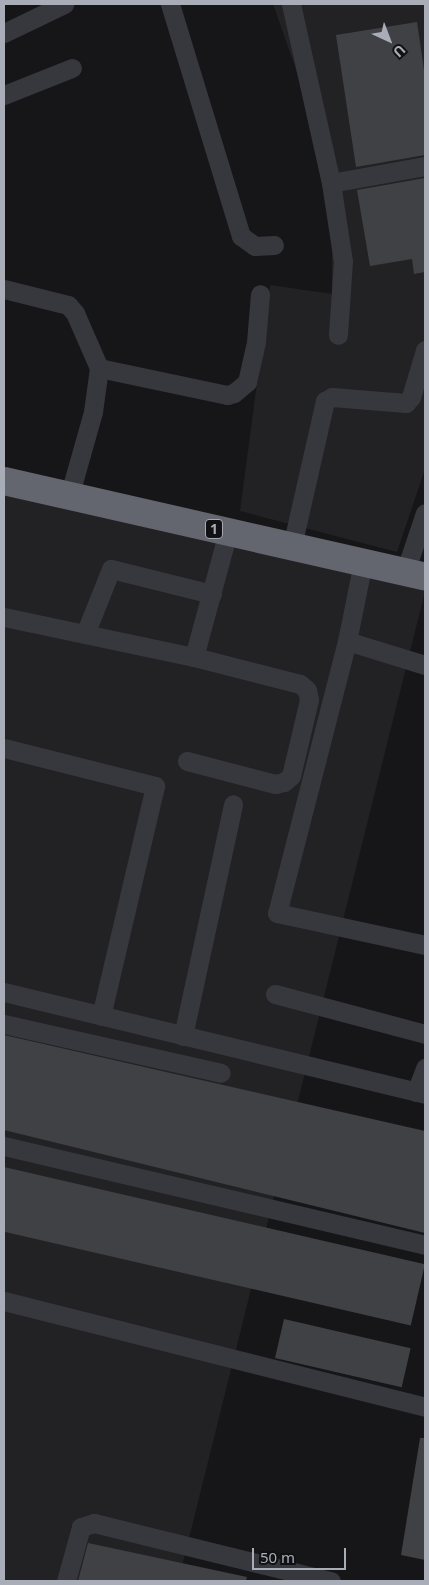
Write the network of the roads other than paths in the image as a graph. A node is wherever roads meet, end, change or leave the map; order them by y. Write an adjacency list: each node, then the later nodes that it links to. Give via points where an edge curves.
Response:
1 (64, 4): 4 (lane)
2 (170, 4): 9 (lane, via 241,236 255,246)
3 (291, 4): 8 (lane)
4 (4, 33)
5 (72, 68): 6 (lane)
6 (4, 95)
7 (425, 166): 8 (lane)
8 (331, 183): 12 (lane, via 343,261)
9 (274, 245)
10 (4, 289): 14 (lane, via 68,305 75,313)
11 (260, 294): 14 (lane, via 256,342 246,382 234,393 226,395)
12 (338, 336)
13 (425, 350): 19 (lane, via 411,397 406,403 332,398 325,401)
14 (99, 368): 16 (lane, via 93,412)
15 (4, 481): 16 (highway, 1)
16 (74, 481): 18 (highway, 1)
17 (425, 513): 21 (lane)
18 (228, 532): 19 (highway, 1); 22 (lane)
19 (292, 546): 20 (highway, 1)
20 (363, 562): 21 (highway, 1); 25 (lane)
21 (415, 574)
22 (212, 594): 24 (lane, via 111,569); 26 (lane)
23 (4, 617): 24 (lane)
24 (86, 634): 26 (lane)
25 (346, 641): 27 (lane); 31 (lane, via 277,913)
26 (194, 657): 29 (lane, via 300,684 308,690 309,700 291,776 284,782 275,784)
27 (425, 665)
28 (4, 748): 34 (lane, via 155,786)
29 (187, 762)
30 (233, 804): 37 (lane)
31 (425, 946)
32 (4, 992): 34 (lane)
33 (275, 994): 36 (lane)
34 (101, 1016): 37 (lane)
35 (4, 1024): 39 (lane)
36 (425, 1034)
37 (183, 1036): 40 (lane)
38 (425, 1068): 40 (lane)
39 (221, 1073)
40 (421, 1093)
41 (4, 1146): 42 (lane)
42 (425, 1245)
43 (4, 1301): 44 (lane)
44 (425, 1407)
45 (66, 1581): 46 (lane, via 81,1527 94,1523)
46 (331, 1581)

